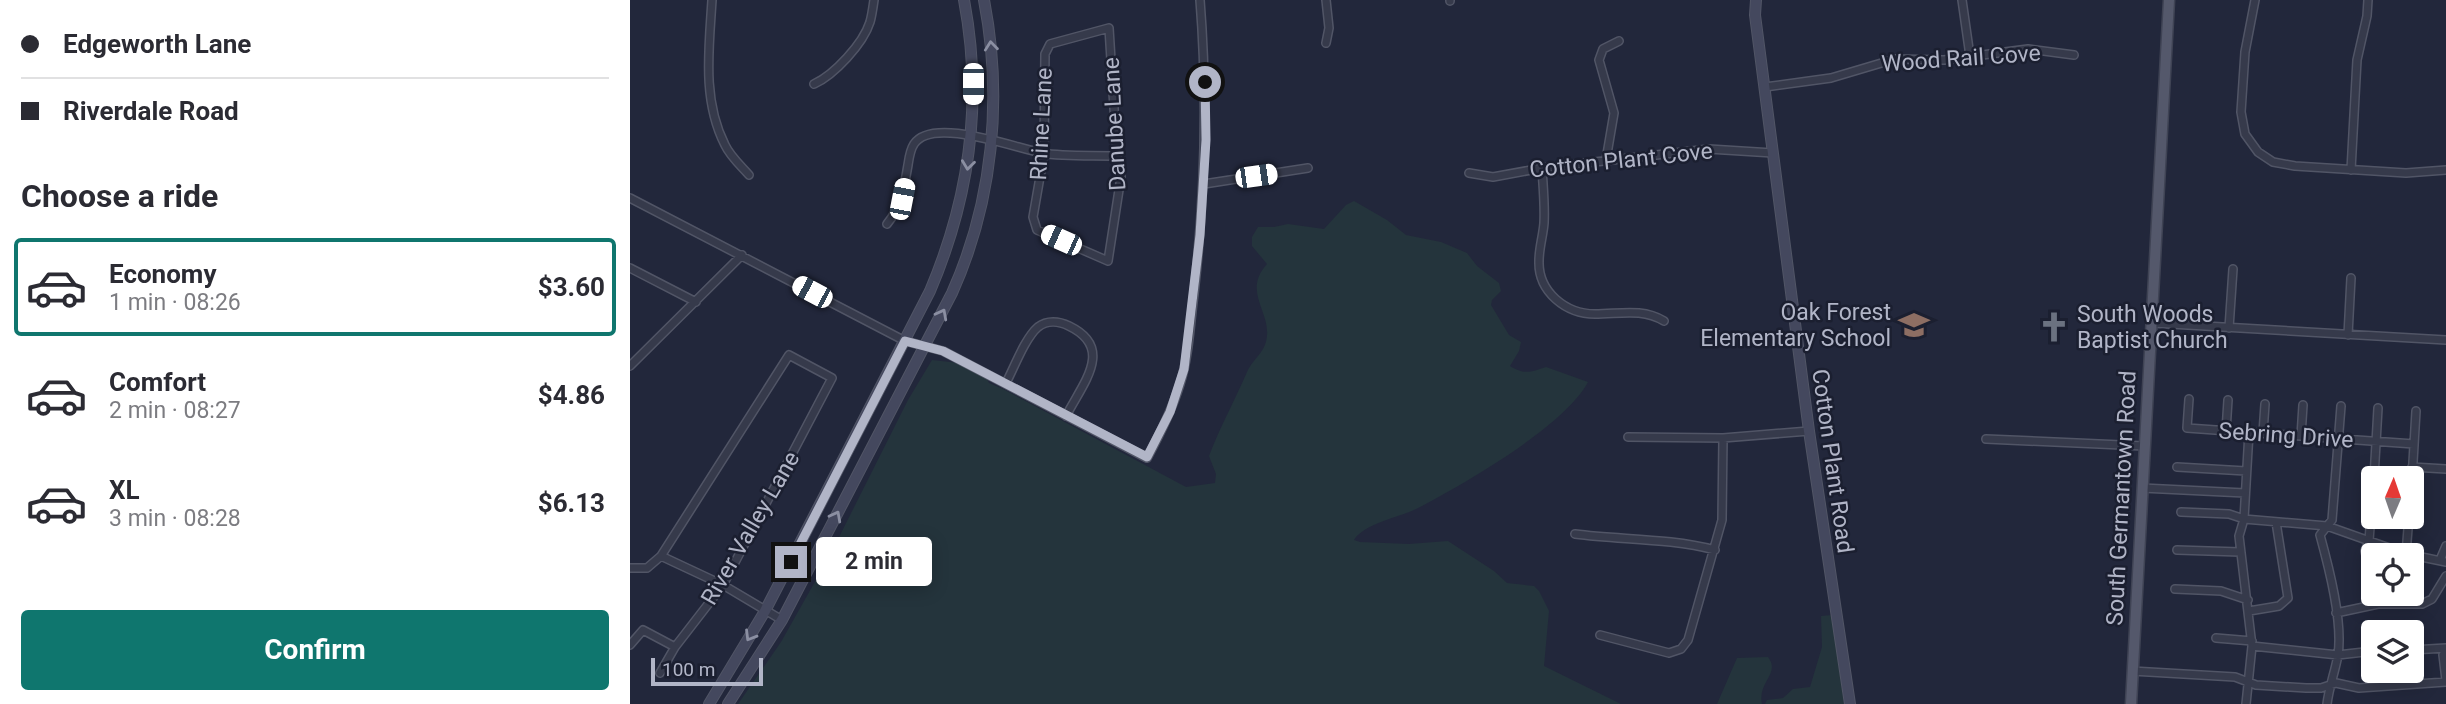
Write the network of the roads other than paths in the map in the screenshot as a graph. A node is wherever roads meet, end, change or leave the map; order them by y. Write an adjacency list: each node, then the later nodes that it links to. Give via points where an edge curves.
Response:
1 (712, 0): 32 (street, via 711,105 726,147)
2 (874, 0): 19 (street, via 861,39 830,75)
3 (964, 0): 21 (street, via 973,84)
4 (984, 0): 22 (street, one-way to 4, via 993,66)
5 (1200, 0): 33 (street, via 1206,102)
6 (1325, 0): 16 (street)
7 (1748, 0): 13 (street, Cotton Plant Road)
8 (1756, 0): 13 (street, Cotton Plant Road)
9 (1962, 0): 18 (street)
10 (2169, 0): 43 (main road, South Germantown Road)
11 (2255, 0): 29 (street, via 2241,111 2252,147 2284,164)
12 (2368, 0): 29 (street, via 2357,60)
13 (1755, 15): 20 (street, Cotton Plant Road)
14 (1109, 28): 23 (street, Rhine Lane, via 1050,44 1045,54); 25 (street, Danube Lane)
15 (1619, 41): 26 (street, via 1603,49 1599,60 1614,113)
16 (1326, 43)
17 (2074, 55): 18 (street, Wood Rail Cove, via 2028,49)
18 (1970, 56): 20 (street, Wood Rail Cove, via 1895,59 1831,78)
19 (814, 84)
20 (1765, 88): 24 (street, Cotton Plant Road)
21 (971, 136): 22 (street); 35 (street, via 937,132 915,142 902,199); 46 (street, one-way to 46, via 954,229)
22 (991, 140): 23 (street); 48 (street, one-way to 22, via 968,256)
23 (1044, 153): 25 (street); 37 (street, Rhine Lane, via 1033,217 1037,230)
24 (1773, 153): 26 (street, Cotton Plant Cove, via 1709,149); 59 (street, Cotton Plant Road)
25 (1117, 156): 37 (street, Danube Lane, via 1121,177)
26 (1605, 160): 27 (street, Cotton Plant Cove)
27 (1542, 168): 31 (street, Cotton Plant Cove, via 1493,177); 42 (street, via 1539,262 1549,292 1578,313 1644,313)
28 (1308, 169): 33 (street)
29 (2351, 170): 30 (street)
30 (2446, 170)
31 (1469, 173)
32 (749, 175)
33 (1204, 184): 58 (street, via 1184,369 1170,412 1147,457)
34 (630, 198): 36 (street)
35 (887, 224)
36 (743, 255): 41 (street); 46 (street)
37 (1108, 261)
38 (630, 268): 41 (street)
39 (2233, 269): 44 (street)
40 (2351, 278): 45 (street)
41 (696, 302): 49 (street)
42 (1664, 321)
43 (2153, 323): 44 (street); 70 (main road, South Germantown Road)
44 (2229, 328): 45 (street)
45 (2348, 335): 47 (street)
46 (905, 341): 48 (street); 101 (street)
47 (2446, 341)
48 (924, 347): 50 (street, via 943,351); 104 (street, one-way to 48)
49 (630, 366)
50 (1006, 383): 58 (street); 58 (street, via 1037,328 1056,322 1079,331 1090,340 1093,357)
51 (2189, 399): 60 (street, Sebring Drive, via 2187,428)
52 (2228, 400): 60 (street)
53 (2265, 404): 62 (street)
54 (2303, 405): 63 (street)
55 (2341, 406): 65 (street)
56 (2378, 408): 68 (street)
57 (2416, 411): 69 (street)
58 (1066, 416)
59 (1809, 431): 66 (street); 121 (street, Cotton Plant Road)
60 (2226, 431): 61 (street, Sebring Drive)
61 (2249, 432): 62 (street, Sebring Drive); 76 (street)
62 (2263, 433): 63 (street, Sebring Drive)
63 (2301, 436): 65 (street, Sebring Drive)
64 (1628, 437): 66 (street)
65 (2338, 438): 68 (street, Sebring Drive); 82 (street, via 2332,520)
66 (1723, 439): 89 (street, via 1724,506)
67 (1986, 439): 70 (street)
68 (2376, 441): 69 (street, Sebring Drive); 71 (street)
69 (2414, 444): 72 (street)
70 (2144, 446): 77 (main road, South Germantown Road)
71 (2375, 466)
72 (2412, 466)
73 (2177, 467): 76 (street)
74 (2424, 468): 75 (street)
75 (2446, 469)
76 (2246, 471): 78 (street)
77 (2142, 488): 78 (street); 114 (main road, South Germantown Road)
78 (2245, 493): 80 (street)
79 (2181, 512): 80 (street)
80 (2244, 519): 81 (street); 90 (street)
81 (2276, 522): 82 (street); 102 (street, via 2288,598 2280,606)
82 (2327, 526): 85 (street); 103 (street, via 2320,535)
83 (2370, 529): 85 (street)
84 (1575, 534): 89 (street, via 1674,541)
85 (2369, 541): 86 (street)
86 (2375, 543)
87 (2446, 546): 93 (street)
88 (2177, 550): 90 (street)
89 (1715, 551): 105 (street, via 1691,634 1681,649 1664,653)
90 (2240, 552): 98 (street)
91 (661, 556): 94 (street, via 647,568); 96 (street); 96 (street, River Valley Lane, via 789,355 832,377)
92 (2424, 558): 93 (street)
93 (2443, 561)
94 (630, 568)
95 (2446, 576): 99 (street)
96 (723, 585): 101 (street); 109 (street, River Valley Lane)
97 (2175, 589): 98 (street, via 2221,591)
98 (2248, 600): 102 (street)
99 (2424, 603)
100 (2370, 606): 103 (street)
101 (765, 611): 104 (street); 119 (street, one-way to 119)
102 (2249, 611): 107 (street)
103 (2336, 614): 113 (street)
104 (782, 620): 120 (street)
105 (1600, 635)
106 (2216, 638): 107 (street)
107 (2252, 643): 113 (street); 116 (street)
108 (630, 645): 109 (street, via 643,630)
109 (675, 647): 115 (street, River Valley Lane)
110 (2446, 649): 111 (street); 117 (street)
111 (2424, 650)
112 (2361, 652): 113 (street)
113 (2338, 654): 118 (street)
114 (2132, 671): 116 (street); 122 (main road, South Germantown Road)
115 (660, 673)
116 (2248, 681): 118 (street, via 2269,687); 123 (street)
117 (2446, 681): 118 (street, via 2363,688)
118 (2329, 685): 124 (street)
119 (709, 704)
120 (728, 704)
121 (1850, 704)
122 (2131, 704)
123 (2246, 704)
124 (2327, 704)

